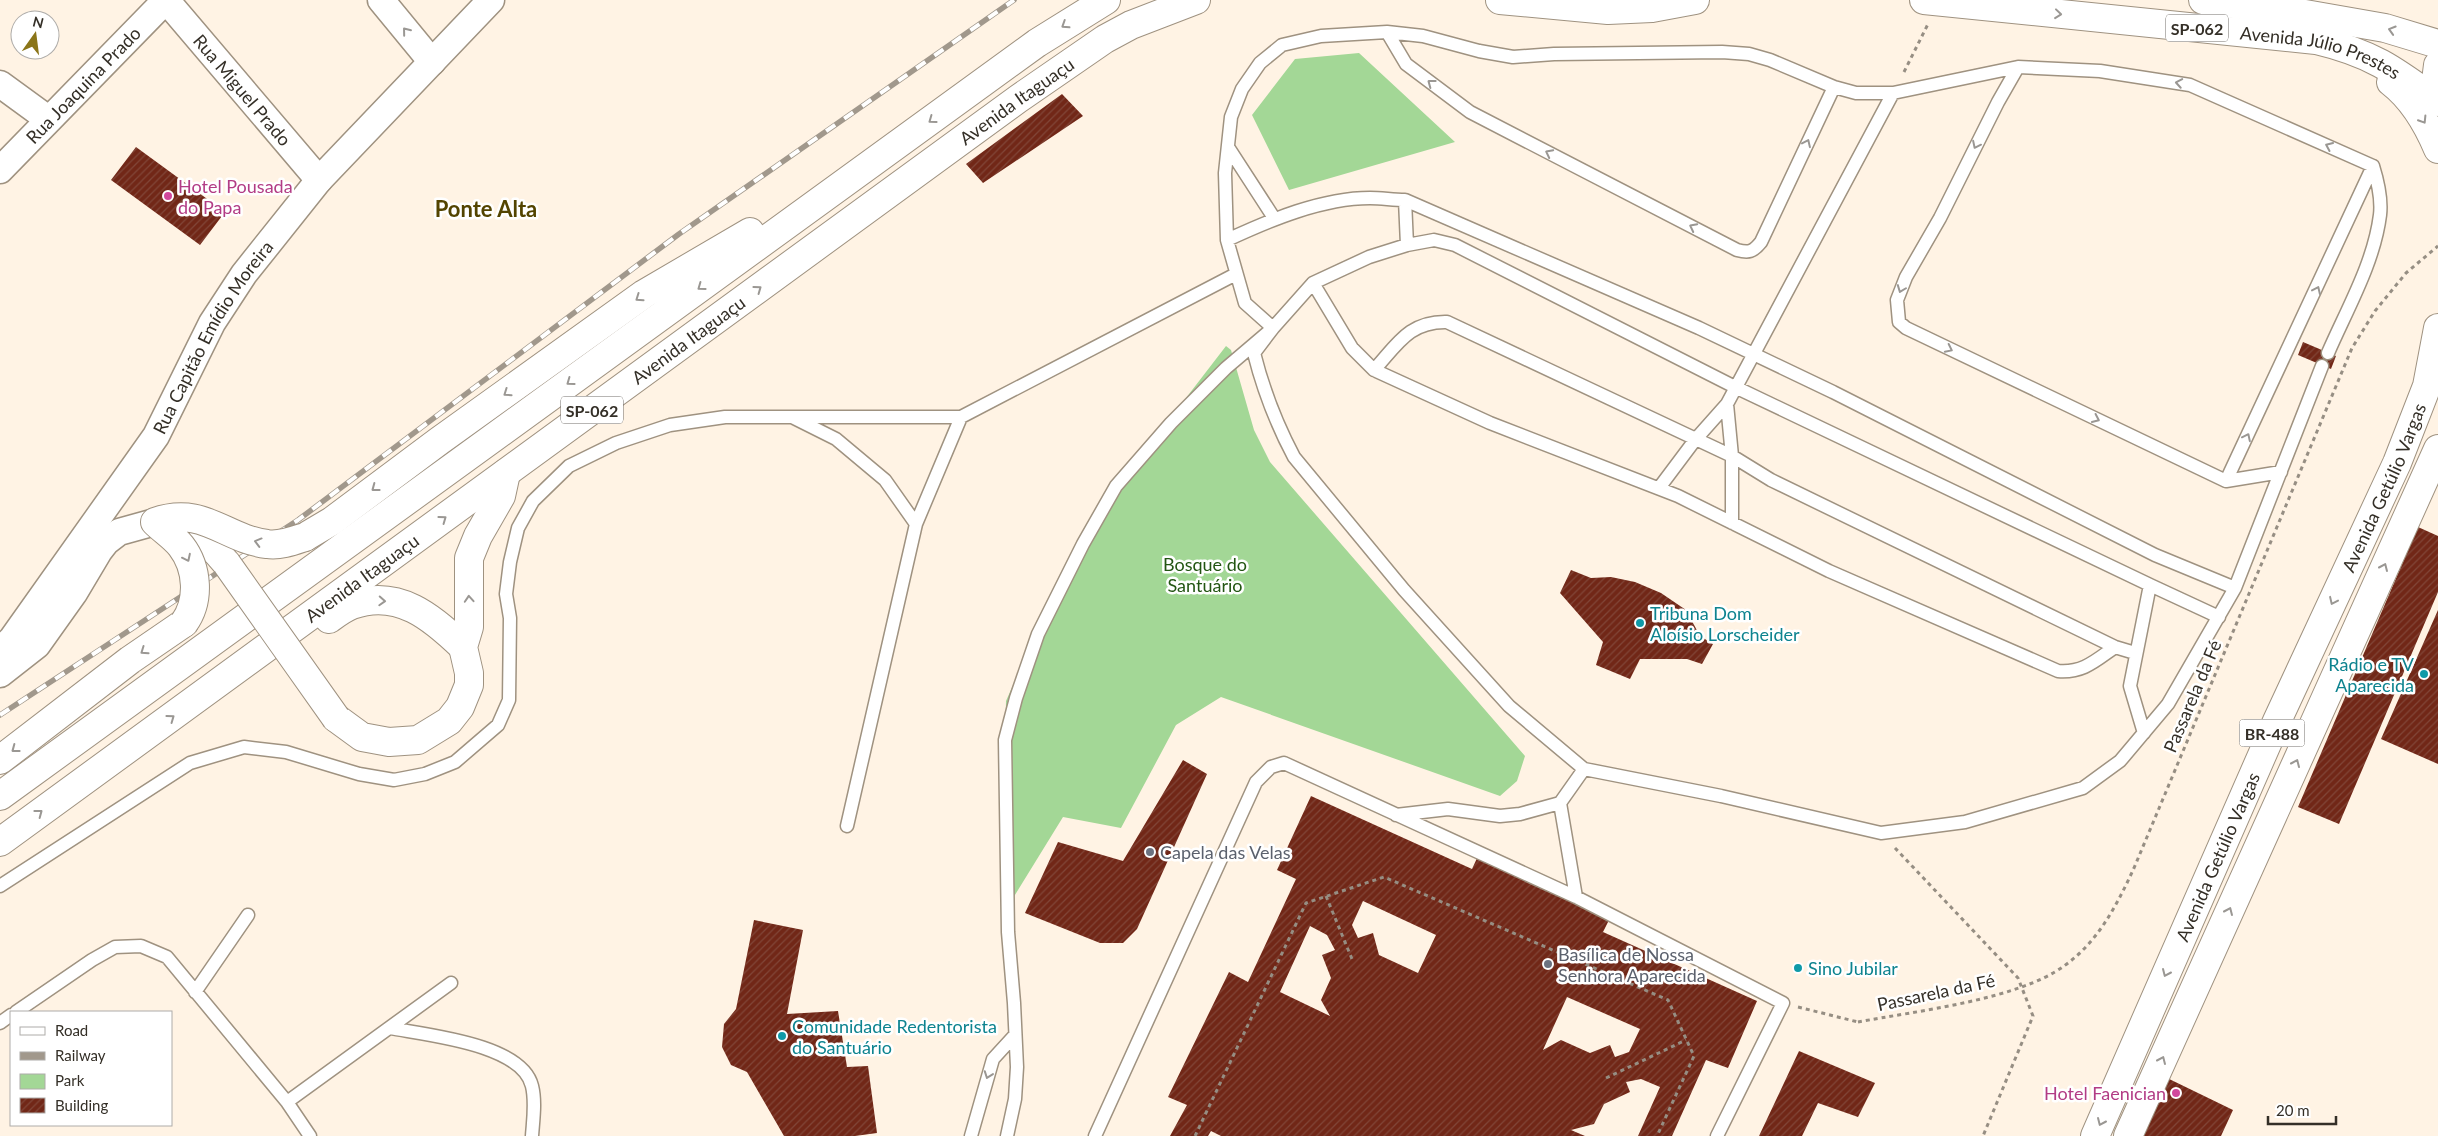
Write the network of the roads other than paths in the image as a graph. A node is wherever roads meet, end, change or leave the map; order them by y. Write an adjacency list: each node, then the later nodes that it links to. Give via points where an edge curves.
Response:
1 (166, 0): 24 (street, Rua Joaquina Prado); 29 (street, Rua Miguel Prado)
2 (381, 0): 16 (street, one-way to 2)
3 (492, 0): 16 (street, Rua Capitão Emídio Moreira)
4 (1106, 0): 31 (main road, Avenida Itaguaçu / SP-062, one-way to 31, via 1037,43)
5 (1196, 0): 51 (main road, Avenida Itaguaçu / SP-062, one-way to 5, via 1098,44 1131,25)
6 (1500, 0): 10 (main road, via 1608,10)
7 (2203, 0): 12 (main road, Avenida Júlio Prestes / SP-062)
8 (1686, 1): 10 (main road)
9 (1932, 1): 11 (main road, Avenida Júlio Prestes / SP-062)
10 (1625, 5)
11 (2018, 5): 14 (main road, Avenida Júlio Prestes / SP-062, one-way to 14)
12 (2281, 5): 15 (main road, Avenida Júlio Prestes / SP-062, one-way to 12, via 2386,28)
13 (1387, 32): 20 (lane, via 1423,36 1479,52 1514,57 1749,54); 20 (lane, via 1406,64 1470,112 1748,253 1761,242); 25 (lane, via 1321,36 1282,45 1260,63 1242,89 1231,117)
14 (2316, 40): 23 (main road, Avenida Júlio Prestes / SP-062, via 2349,48 2379,61); 26 (main road, one-way to 26, via 2380,73 2406,94 2432,133)
15 (2438, 44)
16 (432, 62): 29 (street, Rua Capitão Emídio Moreira)
17 (2438, 65): 21 (main road)
18 (2018, 67): 22 (lane); 27 (lane, one-way to 18, via 2190,85 2100,71); 52 (lane, one-way to 52, via 1906,277 1897,300 1899,322)
19 (0, 84): 24 (street)
20 (1834, 87): 22 (lane, via 1856,93)
21 (2438, 90)
22 (1894, 93): 40 (lane)
23 (2438, 102)
24 (48, 119): 28 (street, Rua Joaquina Prado)
25 (1228, 147): 32 (lane); 33 (lane, via 1225,173)
26 (2438, 149)
27 (2374, 166): 39 (lane, via 2380,189 2380,215 2371,254); 52 (lane, one-way to 27)
28 (0, 170)
29 (319, 180): 63 (street, Rua Capitão Emídio Moreira, via 244,274 212,324 156,436 12,639)
30 (1405, 200): 32 (lane, via 1342,200); 34 (lane); 40 (lane)
31 (805, 212): 54 (main road, one-way to 54, bridge, via 768,221 644,294 332,521 305,537 268,544 196,519 172,516); 70 (main road, Avenida Itaguaçu / SP-062, one-way to 70)
32 (1274, 218): 33 (lane)
33 (1227, 240): 35 (lane)
34 (1407, 245): 36 (lane, via 1369,257); 43 (lane, via 1434,240 1455,245)
35 (1236, 274): 37 (lane, via 1244,303); 46 (lane)
36 (1313, 284): 37 (lane); 42 (lane, via 1352,348)
37 (1273, 328): 71 (lane, via 1254,353 1283,437 1294,457 1404,590 1509,706); 85 (lane, via 1226,368 1171,423 1116,486 1082,544 1038,634 1005,740 1008,932)
38 (2438, 328): 65 (main road, Avenida Getúlio Vargas / BR-488, one-way to 65, via 2427,386 2413,423)
39 (2328, 353)
40 (1753, 354): 43 (lane); 58 (lane, via 2155,555)
41 (2322, 366): 50 (lane)
42 (1374, 370): 47 (lane, via 1415,327 1430,322 1447,322); 53 (lane, via 1490,423)
43 (1735, 388): 44 (lane); 57 (lane)
44 (1727, 404): 47 (lane); 49 (lane)
45 (789, 416): 46 (lane); 56 (lane, via 836,438 879,475); 78 (lane, via 725,417 670,425 616,443 569,466 534,501 518,528 510,562 507,586 509,700 498,725 455,762 425,774 394,780 358,774 286,752 244,747 190,763)
46 (962, 417): 56 (lane)
47 (1696, 440): 49 (lane); 53 (lane)
48 (2438, 449): 66 (main road, Avenida Getúlio Vargas / BR-488, one-way to 48)
49 (1732, 456): 55 (lane); 62 (lane, via 1771,480)
50 (2281, 472): 52 (lane); 58 (lane)
51 (506, 473): 60 (main road, Avenida Itaguaçu / SP-062, one-way to 51); 61 (main road, one-way to 51, via 469,627 469,558 500,496)
52 (2226, 481)
53 (1659, 488): 55 (lane)
54 (155, 522): 61 (main road, bridge, via 186,527 213,547 336,718 362,737 389,742 418,740 449,722 460,707 469,685); 67 (street, via 119,532 106,542 36,645); 69 (main road, one-way to 69, bridge, via 182,547 192,569 196,600 192,613 184,623 130,660)
55 (1732, 523): 62 (lane, via 1829,571 2058,671 2072,672 2085,667)
56 (916, 524): 76 (lane)
57 (2150, 585): 59 (lane); 64 (lane)
58 (2235, 588): 59 (lane)
59 (2219, 617): 68 (lane, via 2168,704)
60 (288, 632): 61 (main road, one-way to 61, via 319,625 351,605 388,601 421,611); 72 (main road, Avenida Itaguaçu / SP-062, one-way to 60)
61 (463, 647)
62 (2115, 647): 64 (lane)
63 (0, 651)
64 (2135, 653): 68 (lane, via 2130,686)
65 (2306, 658): 66 (main road); 93 (main road, Avenida Getúlio Vargas / BR-488, one-way to 93)
66 (2338, 669): 94 (main road, Avenida Getúlio Vargas / BR-488, one-way to 66)
67 (0, 674)
68 (2144, 733): 71 (lane, via 2120,761 2083,788 1965,822 1880,833 1721,796)
69 (0, 760)
70 (42, 764): 72 (main road); 73 (main road, Avenida Itaguaçu / SP-062)
71 (1584, 769): 74 (lane)
72 (70, 790): 77 (main road, Avenida Itaguaçu / SP-062, one-way to 72)
73 (0, 796)
74 (1560, 803): 75 (lane, via 1500,816 1448,809); 79 (lane)
75 (1396, 815): 79 (lane); 91 (lane, via 1284,763 1271,767 1256,782)
76 (847, 826)
77 (0, 842)
78 (0, 886)
79 (1576, 896): 92 (lane, via 1783,1003)
80 (248, 916): 82 (lane)
81 (451, 983): 84 (lane)
82 (196, 992): 83 (lane, via 167,957 141,946 115,947); 86 (lane)
83 (17, 1011)
84 (390, 1028): 86 (lane); 88 (lane, via 475,1046 505,1056 523,1069 532,1086)
85 (1015, 1036): 89 (lane, one-way to 89, via 993,1059); 90 (lane, via 1015,1099)
86 (287, 1102): 87 (lane)
87 (310, 1136)
88 (532, 1136)
89 (971, 1136)
90 (1007, 1136)
91 (1095, 1136)
92 (1717, 1136)
93 (2095, 1136)
94 (2128, 1136)

